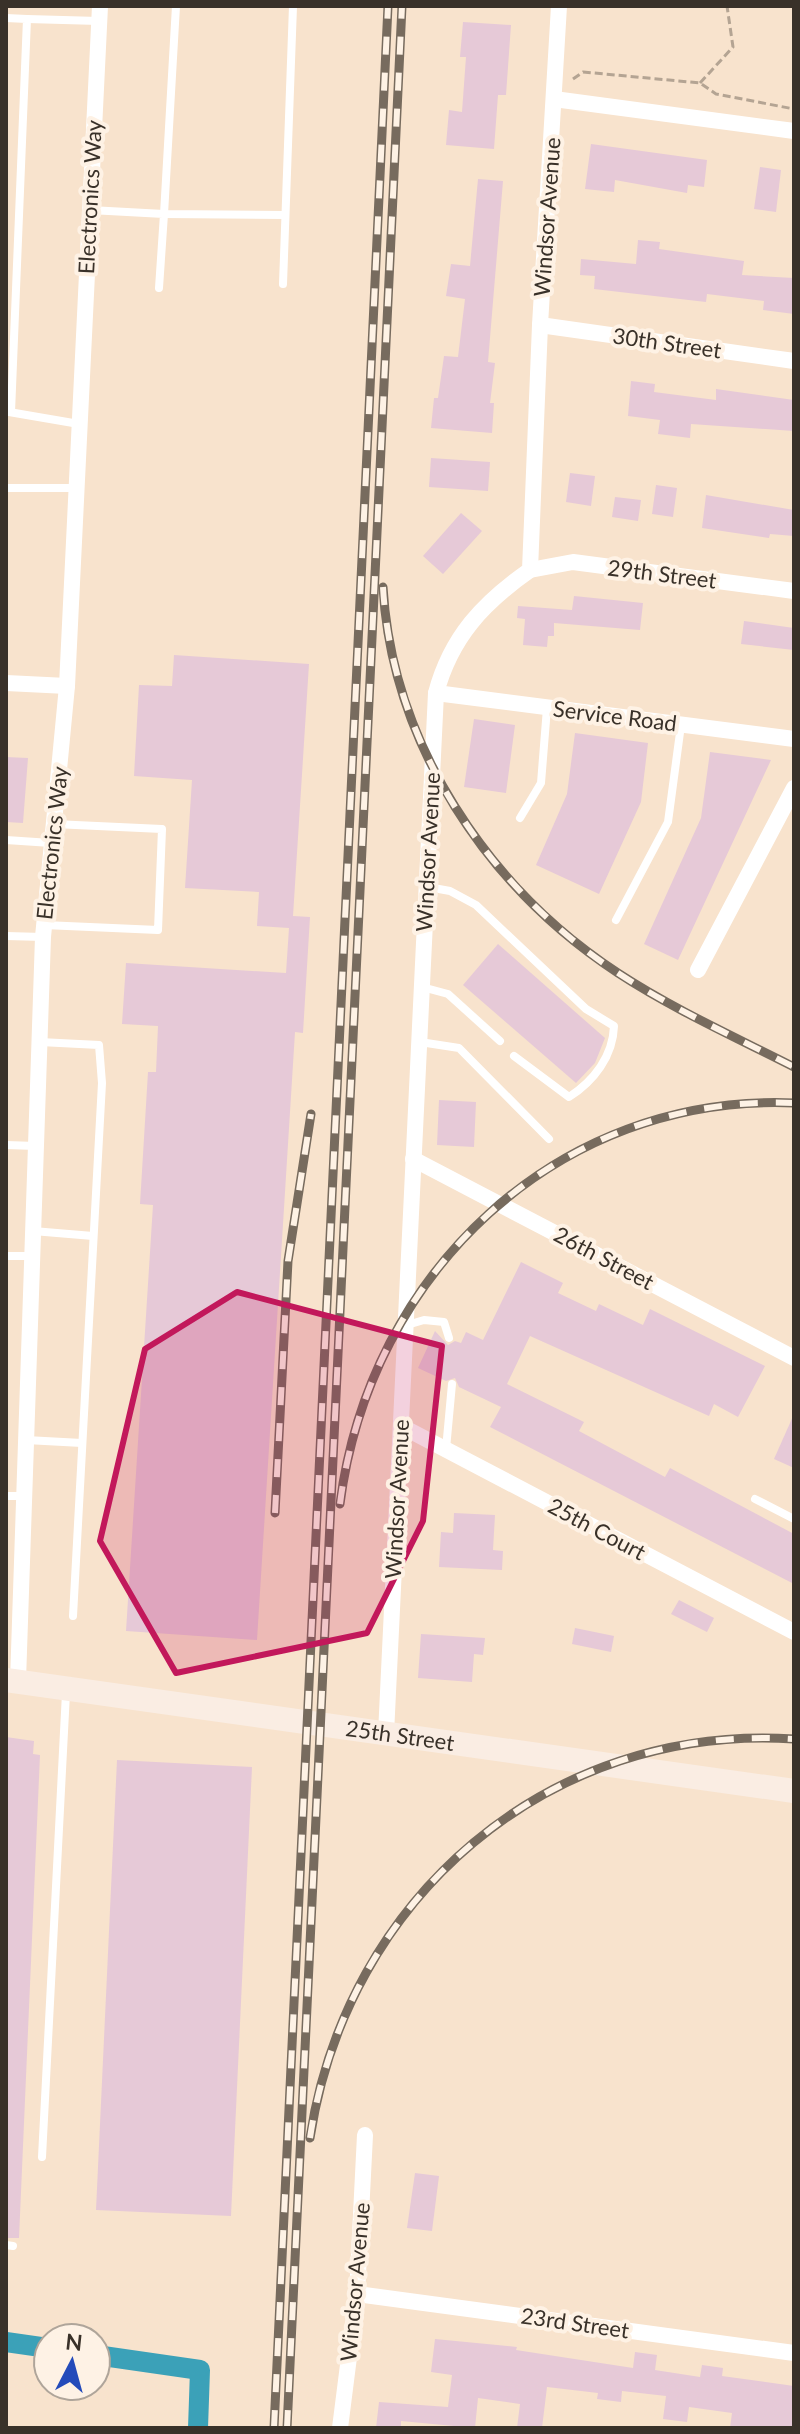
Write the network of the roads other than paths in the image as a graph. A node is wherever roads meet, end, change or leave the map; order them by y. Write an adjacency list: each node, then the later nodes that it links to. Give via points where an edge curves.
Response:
1 (176, 6): 10 (lane)
2 (293, 6): 11 (lane)
3 (559, 6): 7 (street, Windsor Avenue)
4 (99, 14): 6 (lane); 9 (street, Electronics Way)
5 (6, 18): 6 (lane)
6 (27, 19): 16 (lane)
7 (554, 99): 8 (street); 14 (street, Windsor Avenue)
8 (794, 131)
9 (90, 210): 10 (lane); 17 (street, Electronics Way)
10 (164, 214): 11 (lane); 13 (lane)
11 (285, 215): 12 (lane)
12 (283, 284)
13 (159, 288)
14 (540, 325): 15 (street, 30th Street); 20 (street, Windsor Avenue)
15 (794, 361)
16 (8, 412): 17 (lane)
17 (79, 424): 19 (street, Electronics Way)
18 (6, 488): 19 (lane)
19 (76, 488): 23 (street, Electronics Way)
20 (530, 570): 21 (street, 29th Street, via 573,562); 24 (street, Windsor Avenue, via 499,591 467,626 449,654)
21 (794, 591)
22 (6, 683): 23 (street)
23 (67, 686): 30 (street, Electronics Way)
24 (436, 693): 25 (street, Service Road); 33 (street, Windsor Avenue)
25 (547, 708): 26 (street, Service Road); 29 (lane, via 541,783)
26 (681, 725): 27 (street, Service Road); 34 (lane, via 668,822)
27 (794, 739)
28 (793, 792): 37 (street)
29 (520, 818)
30 (54, 824): 32 (street, Electronics Way); 35 (lane, via 162,829 158,930)
31 (6, 840): 32 (lane)
32 (51, 843): 35 (street, Electronics Way)
33 (427, 887): 38 (street, Windsor Avenue); 42 (lane, via 450,891 476,905 586,1009 614,1026 613,1046 587,1085 569,1097)
34 (616, 920)
35 (43, 931): 36 (lane); 40 (street, Electronics Way)
36 (6, 936)
37 (698, 970)
38 (422, 987): 39 (lane, via 448,994); 41 (street, Windsor Avenue)
39 (500, 1041)
40 (39, 1042): 45 (street, Electronics Way); 48 (lane, via 99,1045 102,1083)
41 (419, 1042): 43 (lane, via 459,1048); 46 (street, Windsor Avenue)
42 (514, 1056)
43 (549, 1139)
44 (6, 1145): 45 (lane)
45 (36, 1146): 47 (street, Electronics Way)
46 (413, 1159): 51 (street, Windsor Avenue); 53 (street, 26th Street)
47 (33, 1231): 48 (lane); 50 (street, Electronics Way)
48 (93, 1236): 57 (lane)
49 (6, 1256): 50 (lane)
50 (32, 1256): 56 (street, Electronics Way)
51 (405, 1326): 52 (lane, via 424,1320 444,1322); 55 (street, Windsor Avenue)
52 (449, 1338)
53 (794, 1358)
54 (452, 1384): 58 (lane)
55 (401, 1426): 58 (street, 25th Court); 67 (street, Windsor Avenue)
56 (26, 1440): 57 (lane); 60 (street, Electronics Way)
57 (82, 1443): 63 (lane)
58 (446, 1450): 64 (street, 25th Court)
59 (6, 1496): 60 (lane)
60 (24, 1496): 65 (street, Electronics Way)
61 (755, 1499): 62 (lane)
62 (794, 1519)
63 (73, 1616)
64 (794, 1632)
65 (12, 1681): 66 (main road, 25th Street)
66 (66, 1689): 67 (main road, 25th Street); 70 (lane)
67 (386, 1734): 68 (main road, 25th Street)
68 (794, 1791)
69 (365, 2135): 71 (street, Windsor Avenue)
70 (42, 2157)
71 (357, 2294): 72 (street, 23rd Street); 73 (street, Windsor Avenue)
72 (794, 2353)
73 (340, 2428)

